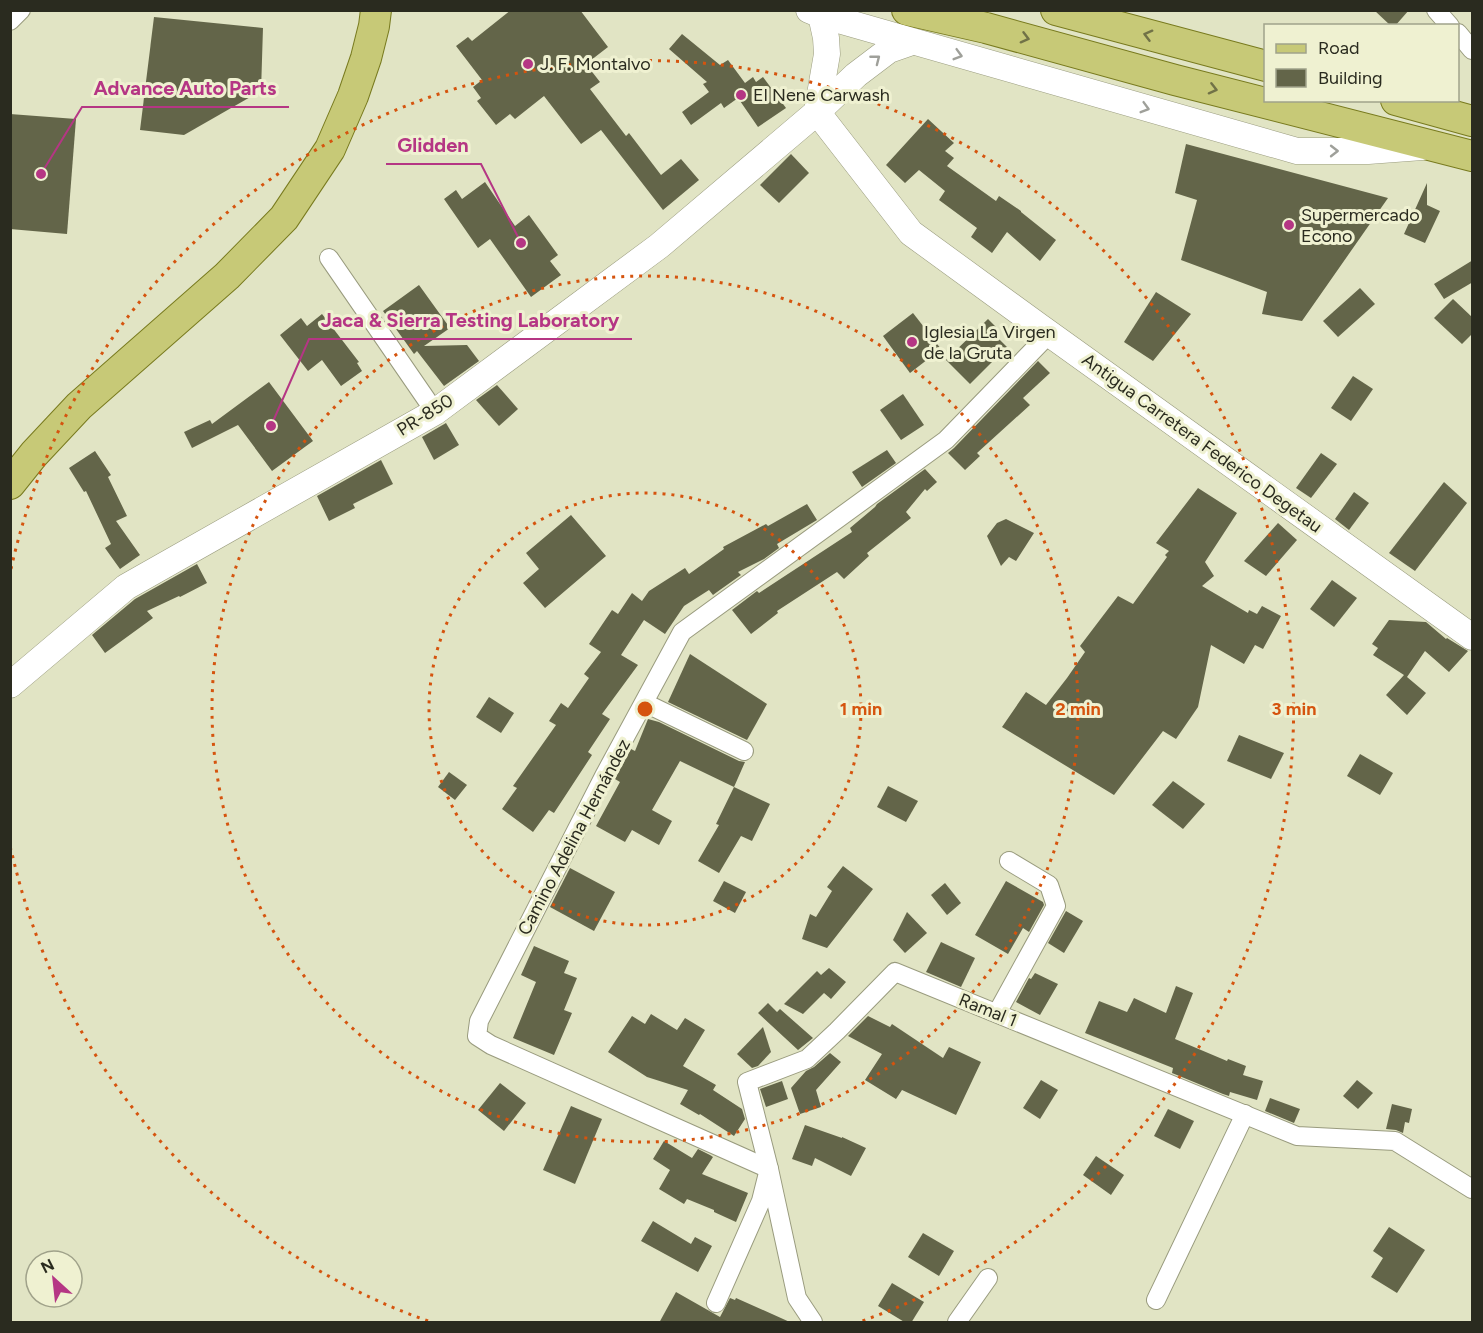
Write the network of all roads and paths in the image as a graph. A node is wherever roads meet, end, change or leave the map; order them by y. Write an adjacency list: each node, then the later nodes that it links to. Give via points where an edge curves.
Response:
1 (21, 10): 7 (street)
2 (907, 10): 16 (main road, one-way to 16)
3 (1056, 10): 12 (main road, one-way to 3)
4 (1436, 10): 8 (street)
5 (815, 13): 10 (street); 14 (street, via 826,38 827,54)
6 (377, 14): 21 (main road, via 357,86 330,149 284,218 227,276 79,406)
7 (10, 21)
8 (1448, 24)
9 (1459, 34): 11 (street)
10 (912, 42): 14 (street, PR-850, one-way to 10, via 889,50); 16 (street, one-way to 16, via 1297,151)
11 (1473, 50)
12 (1264, 65)
13 (1403, 102): 15 (main road)
14 (817, 112): 19 (street, Antigua Carretera Federico Degetau, via 910,233); 20 (street, PR-850 / PR-850, via 659,246)
15 (1473, 121)
16 (1433, 146): 17 (main road)
17 (1473, 156)
18 (329, 258): 20 (street)
19 (1048, 334): 22 (street, Antigua Carretera Federico Degetau); 24 (street, Camino Adelina Hernández, via 946,440 682,632)
20 (435, 412): 23 (street, PR-850 / PR-850, via 126,587)
21 (10, 484)
22 (1473, 637)
23 (11, 685)
24 (645, 703): 25 (street); 29 (street, Camino Adelina Hernández, via 479,1021 477,1035 491,1046)
25 (744, 751)
26 (1009, 861): 27 (street, via 1049,885 1056,906)
27 (997, 1013): 28 (street, Ramal 1); 29 (street, Ramal 1, via 895,972 807,1059 747,1082)
28 (1245, 1114): 30 (street, Ramal 1, via 1296,1136 1395,1142); 32 (street)
29 (769, 1169): 33 (street, Ramal 1, via 761,1201); 34 (street, via 797,1298)
30 (1473, 1189)
31 (988, 1278): 35 (street)
32 (1156, 1300)
33 (716, 1303)
34 (813, 1323)
35 (957, 1323)

